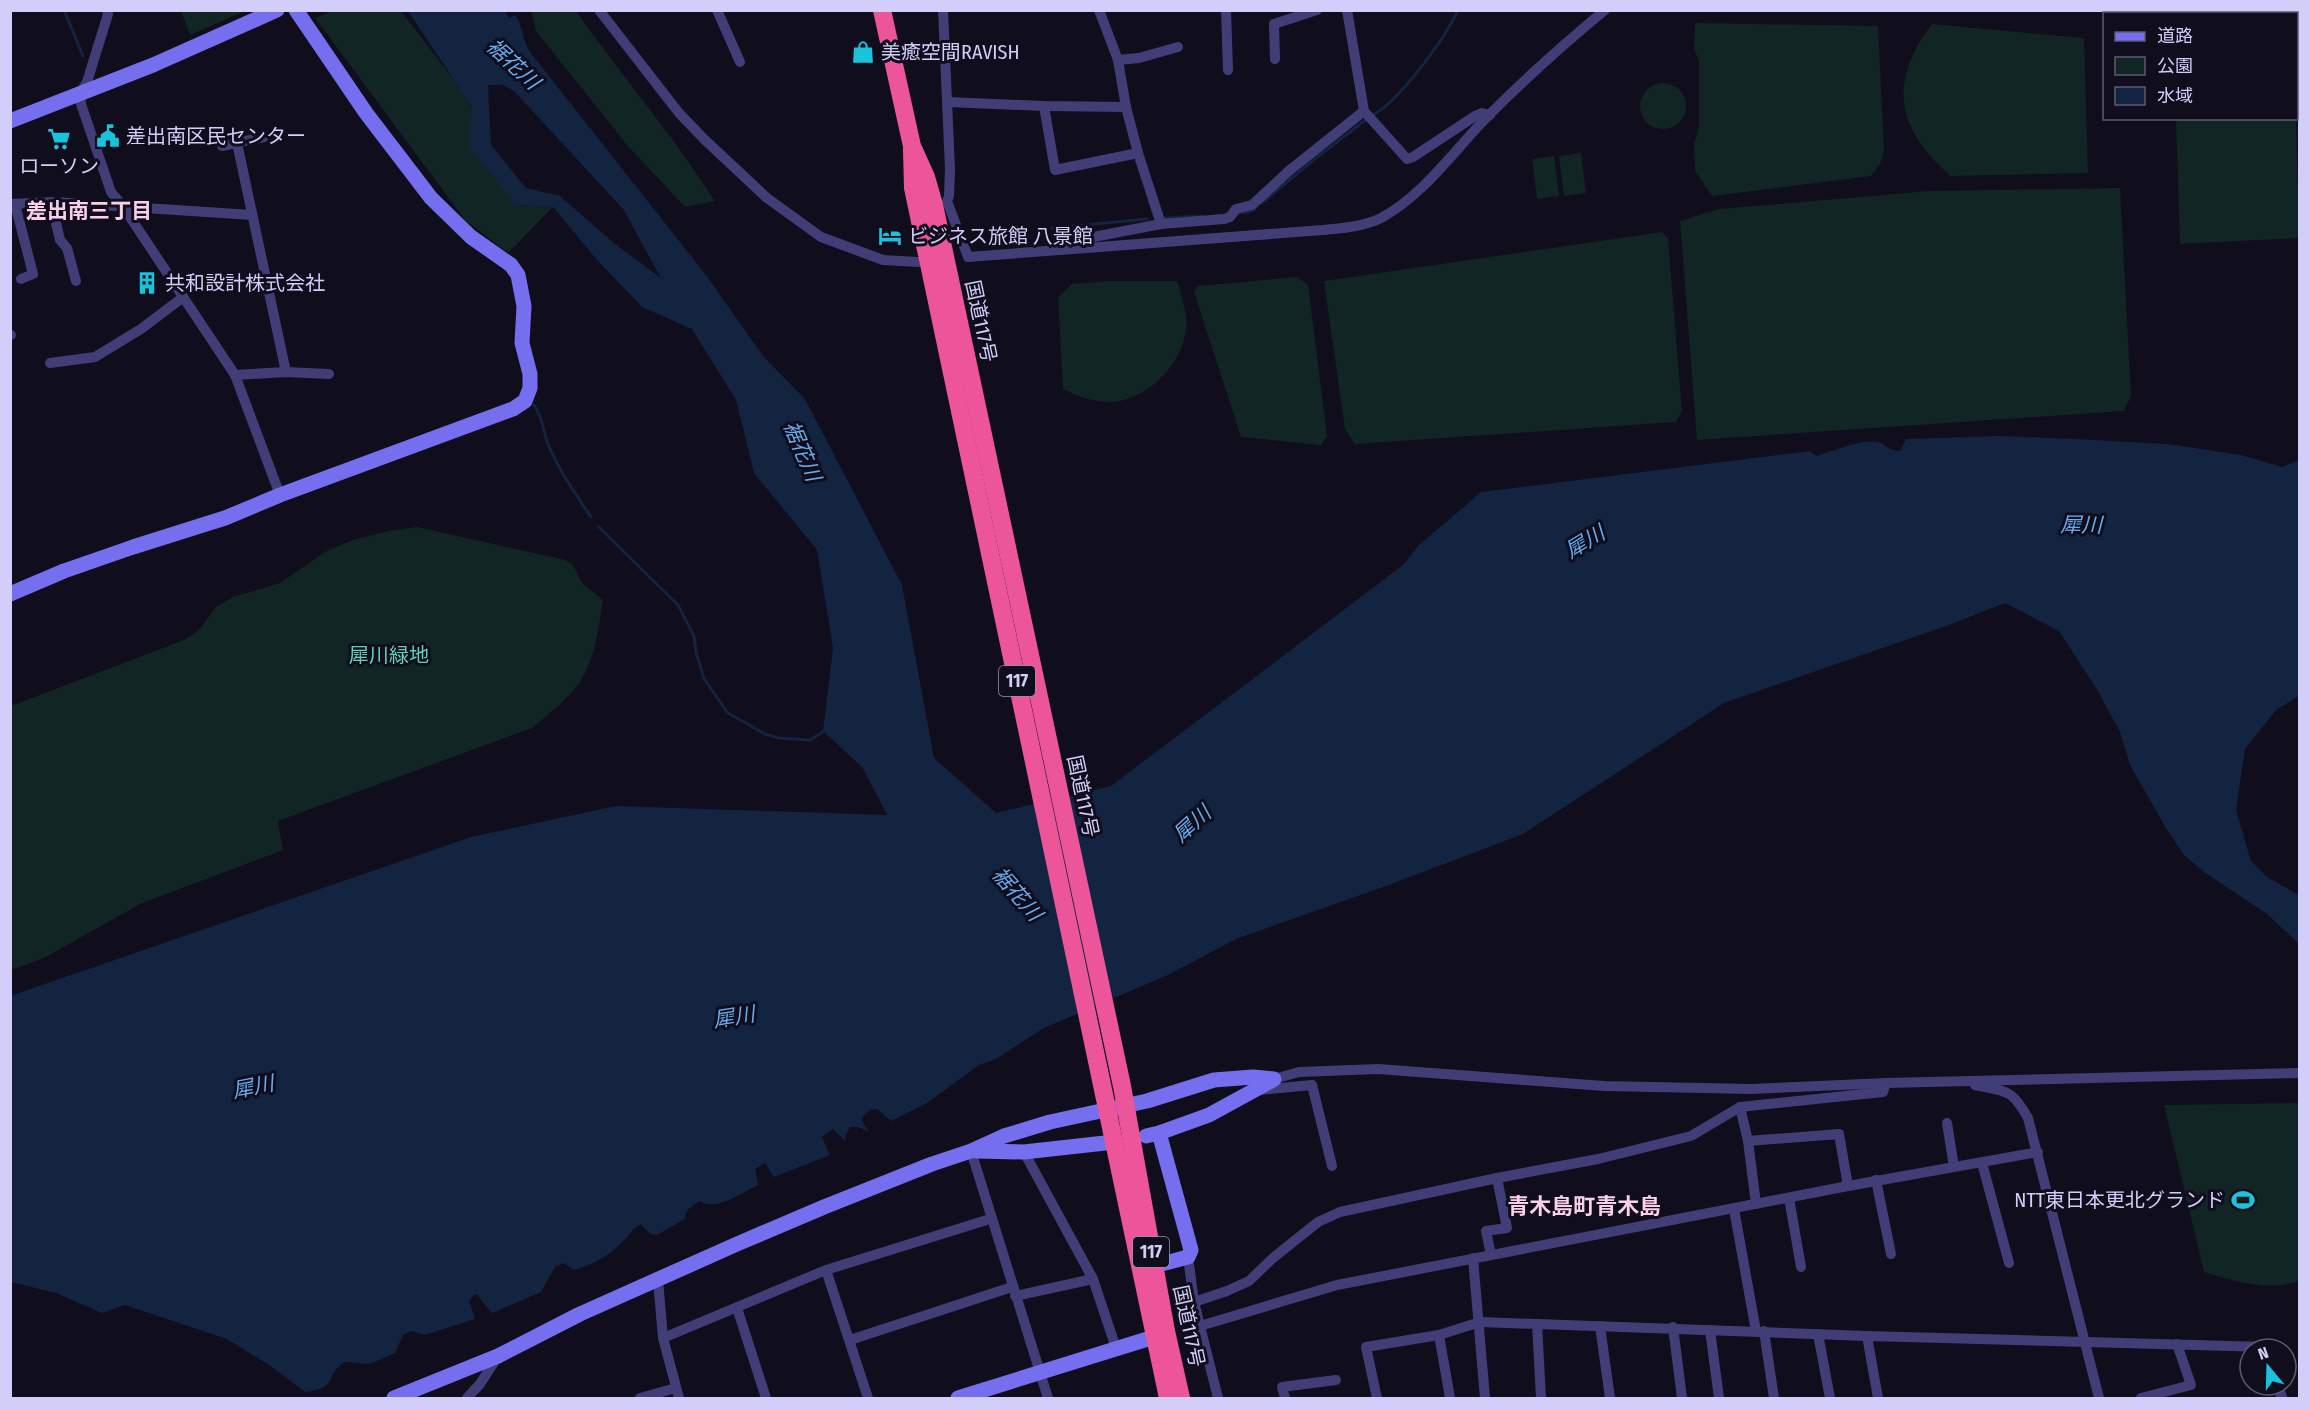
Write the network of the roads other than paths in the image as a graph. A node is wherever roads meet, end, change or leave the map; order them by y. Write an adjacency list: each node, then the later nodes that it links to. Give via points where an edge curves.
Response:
1 (107, 10): 18 (street, via 87,82)
2 (277, 10): 18 (street)
3 (296, 10): 44 (street, via 366,113 431,198 462,230 511,265 518,275 524,306 522,343 530,388 525,401 513,409)
4 (599, 10): 36 (street, via 679,112 767,198 821,237 883,260)
5 (717, 10): 16 (street)
6 (882, 10): 32 (highway, 117, via 912,146)
7 (944, 10): 19 (street)
8 (1099, 10): 15 (street)
9 (1226, 10): 17 (street)
10 (1317, 10): 14 (street, via 1274,24)
11 (1347, 10): 23 (street)
12 (1605, 10): 22 (street)
13 (1178, 47): 15 (street)
14 (1275, 59)
15 (1118, 60): 21 (street)
16 (740, 62)
17 (1228, 70)
18 (80, 93): 24 (street); 31 (street, via 111,192)
19 (948, 102): 20 (street); 32 (street, via 949,196)
20 (1044, 106): 21 (street); 28 (street, via 1054,170)
21 (1126, 107): 28 (street)
22 (1490, 115): 23 (street, via 1475,116 1407,159); 35 (street, via 1401,204 1380,218 1357,226)
23 (1368, 116): 34 (street, via 1290,170 1252,205 1233,213)
24 (10, 122)
25 (264, 137): 26 (street)
26 (237, 143): 27 (street); 33 (street)
27 (222, 146)
28 (1138, 153): 34 (street)
29 (51, 202): 30 (street); 31 (street); 38 (street)
30 (13, 204): 37 (street, via 33,274)
31 (122, 205): 33 (street); 39 (street)
32 (933, 205): 35 (street, via 968,257); 36 (highway, 国道117号 / 117)
33 (252, 215): 41 (street)
34 (1161, 224): 35 (street, via 1088,238)
35 (1082, 248)
36 (932, 268): 51 (highway, 国道117号 / 117); 52 (highway, 国道117号 / 117)
37 (21, 279)
38 (76, 281)
39 (182, 298): 40 (street, via 95,357); 43 (street)
40 (50, 363)
41 (286, 372): 42 (street); 43 (street)
42 (329, 374)
43 (235, 375): 44 (street)
44 (280, 495): 45 (street, via 225,518 64,571)
45 (10, 594)
46 (2300, 1073): 48 (street)
47 (1274, 1079): 49 (street, via 1299,1071 1378,1069 1675,1088); 50 (street); 52 (street, via 1214,1080)
48 (1960, 1082): 49 (street); 59 (street, via 2017,1098 2028,1118)
49 (1886, 1083): 53 (street, via 1883,1092)
50 (1251, 1091): 61 (street, via 1312,1085); 72 (street, via 1209,1114 1153,1135 1191,1250)
51 (1105, 1100): 52 (street); 57 (street); 93 (highway, 国道117号 / 117)
52 (1126, 1105): 75 (highway, 国道117号 / 117)
53 (1740, 1107): 55 (street); 63 (street, via 1691,1136)
54 (1947, 1124): 62 (street)
55 (1748, 1142): 65 (street, via 1839,1134); 67 (street)
56 (1105, 1143): 58 (street)
57 (971, 1151): 58 (street); 69 (street); 79 (street, via 824,1207)
58 (1024, 1152): 78 (street)
59 (2038, 1152): 60 (street); 96 (street)
60 (1982, 1163): 62 (street); 74 (street)
61 (1332, 1166)
62 (1954, 1167): 64 (street)
63 (1497, 1178): 71 (street, via 1507,1228 1486,1231); 81 (street, via 1340,1212 1318,1222 1250,1281)
64 (1876, 1180): 65 (street); 70 (street)
65 (1848, 1186): 66 (street)
66 (1789, 1198): 67 (street); 76 (street)
67 (1756, 1204): 68 (street)
68 (1734, 1209): 71 (street); 89 (street)
69 (990, 1219): 77 (street); 80 (street)
70 (1891, 1254)
71 (1491, 1255): 73 (street)
72 (1188, 1257): 75 (street); 81 (street)
73 (1473, 1258): 83 (street); 85 (street, via 1337,1285)
74 (2009, 1263)
75 (1154, 1266): 112 (highway, 国道117号 / 117)
76 (1801, 1267)
77 (826, 1270): 82 (street); 95 (street)
78 (1093, 1279): 80 (street); 99 (street)
79 (658, 1280): 94 (street); 100 (street)
80 (1013, 1292): 95 (street); 101 (street)
81 (1194, 1302): 85 (street)
82 (737, 1308): 94 (street); 107 (street)
83 (1480, 1322): 84 (street); 91 (street); 117 (street)
84 (1537, 1324): 86 (street); 118 (street)
85 (1200, 1326): 113 (street)
86 (1600, 1326): 87 (street); 119 (street)
87 (1673, 1327): 88 (street); 120 (street)
88 (1710, 1330): 89 (street); 121 (street)
89 (1760, 1331): 90 (street); 122 (street)
90 (1818, 1334): 92 (street); 123 (street)
91 (1439, 1335): 115 (street, via 1366,1347); 116 (street)
92 (1867, 1336): 96 (street); 124 (street)
93 (1154, 1337): 99 (street); 111 (highway, 国道117号 / 117)
94 (663, 1338): 103 (street)
95 (849, 1340): 108 (street)
96 (2085, 1342): 97 (street); 125 (street)
97 (2177, 1344): 98 (street); 126 (street, via 2192,1385)
98 (2238, 1346)
99 (1116, 1348): 101 (street)
100 (498, 1356): 104 (street); 105 (street)
101 (1040, 1372): 109 (street); 110 (street)
102 (1336, 1380): 114 (street, via 1282,1387)
103 (677, 1393): 106 (street)
104 (394, 1398)
105 (467, 1398)
106 (640, 1398)
107 (766, 1398)
108 (868, 1398)
109 (958, 1398)
110 (1048, 1398)
111 (1168, 1398)
112 (1181, 1398)
113 (1218, 1398)
114 (1285, 1398)
115 (1377, 1398)
116 (1450, 1398)
117 (1485, 1398)
118 (1541, 1398)
119 (1610, 1398)
120 (1682, 1398)
121 (1719, 1398)
122 (1774, 1398)
123 (1830, 1398)
124 (1878, 1398)
125 (2099, 1398)
126 (2141, 1398)

